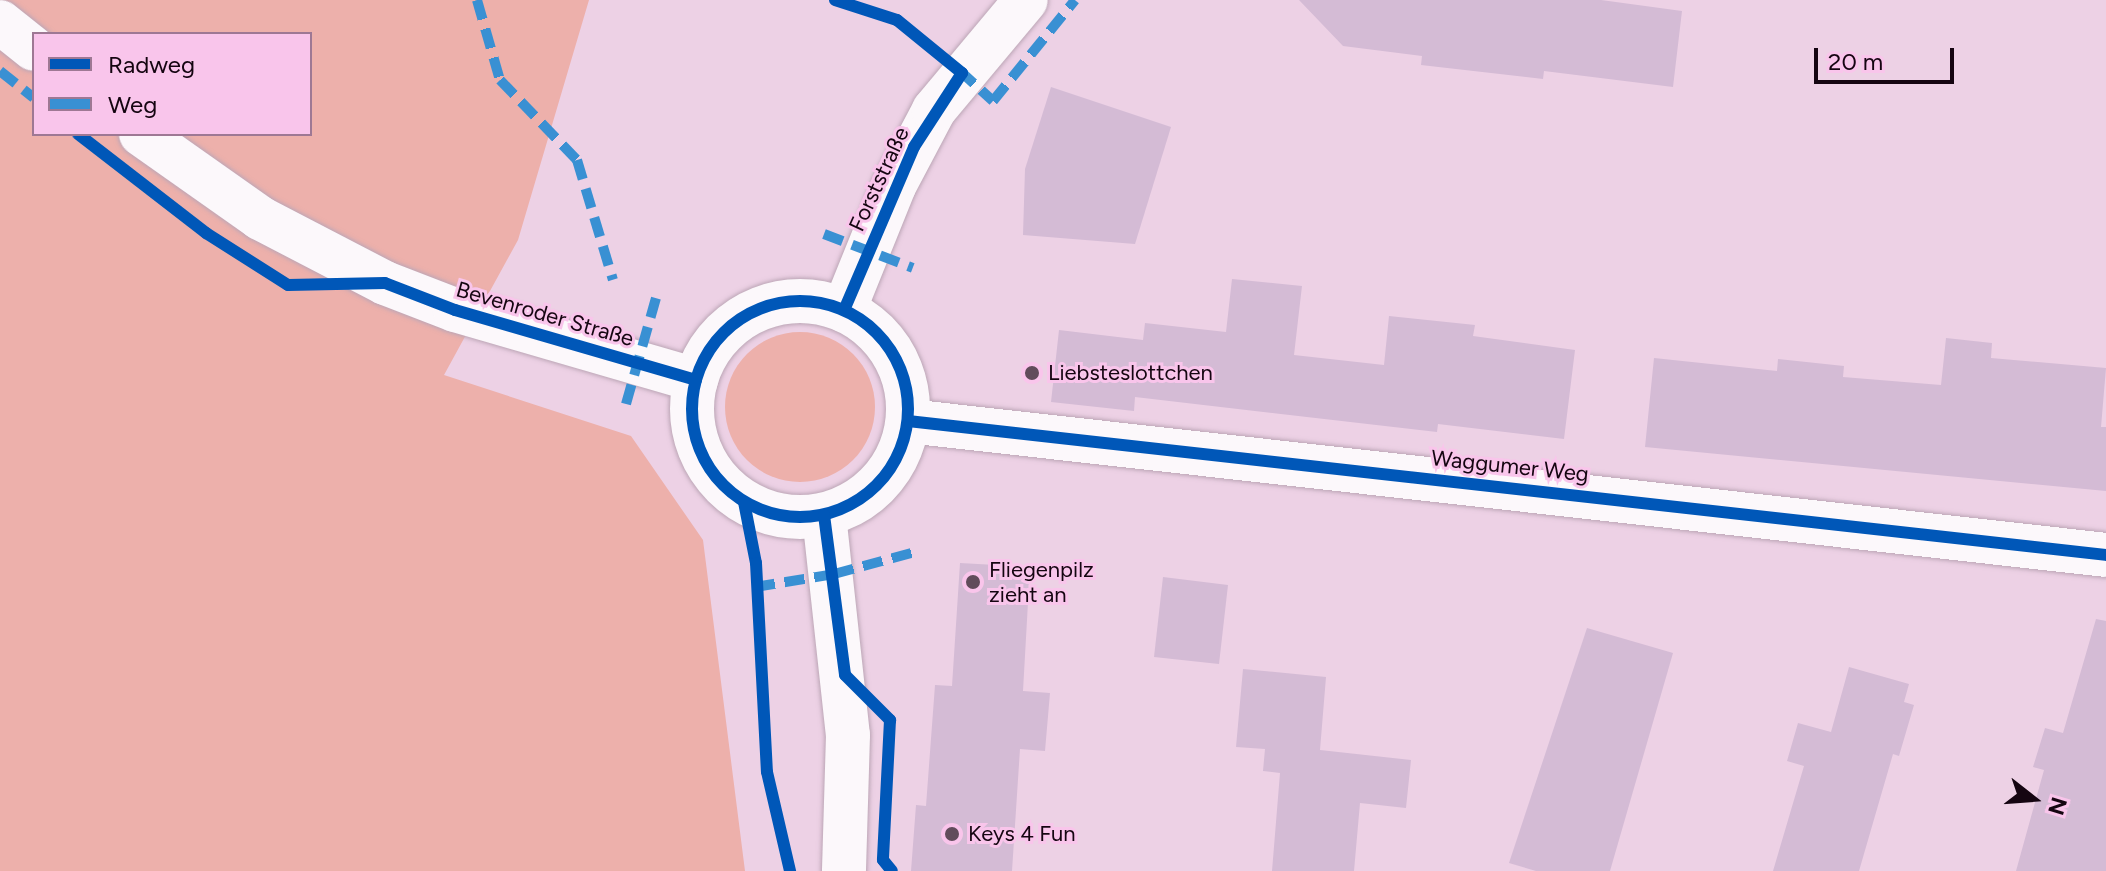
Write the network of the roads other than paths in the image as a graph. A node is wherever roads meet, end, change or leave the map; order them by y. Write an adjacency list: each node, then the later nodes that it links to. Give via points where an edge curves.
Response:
1 (1026, 0): 5 (main road, Forststraße, via 934,110 894,186)
2 (0, 22): 3 (main road)
3 (32, 47)
4 (144, 136): 6 (main road, Bevenroder Straße, via 260,218 385,283 455,310)
5 (844, 310): 6 (main road, via 798,300 752,312 715,342); 7 (main road, via 887,344 908,394)
6 (696, 380): 8 (main road, via 696,439 723,485 770,513)
7 (908, 421): 8 (main road, via 899,454 881,482 855,503); 9 (main road, Waggumer Weg)
8 (824, 515): 10 (main road, via 848,735)
9 (2106, 555)
10 (844, 871)

